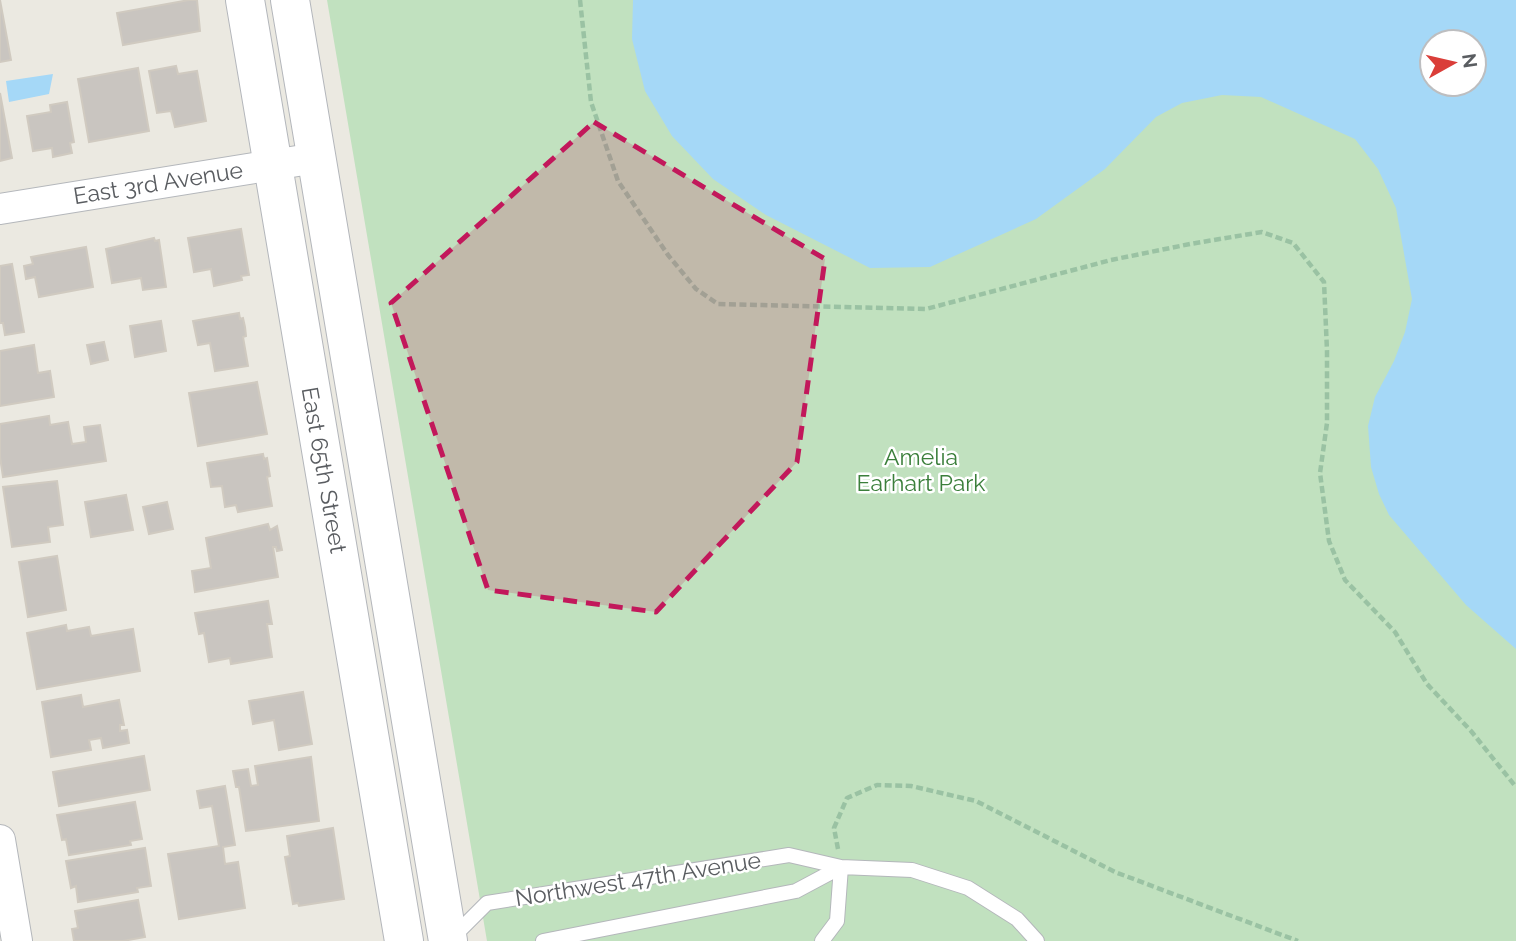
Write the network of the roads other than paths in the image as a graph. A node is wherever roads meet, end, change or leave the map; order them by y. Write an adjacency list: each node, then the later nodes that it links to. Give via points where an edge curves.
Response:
1 (245, 0): 4 (main road, East 65th Street)
2 (290, 0): 3 (main road, East 65th Street)
3 (316, 158): 4 (street, East 3rd Avenue); 10 (main road, East 65th Street)
4 (273, 165): 5 (street, East 3rd Avenue); 9 (main road, East 65th Street)
5 (0, 209)
6 (0, 840): 8 (street)
7 (841, 867): 10 (lane, Northwest 47th Avenue, via 789,855 487,903); 11 (lane, Northwest 47th Avenue, via 796,891); 12 (lane, via 837,921); 13 (lane, Northwest 47th Avenue, via 912,870 968,888 1017,919)
8 (17, 941)
9 (404, 941)
10 (449, 941)
11 (543, 941)
12 (822, 941)
13 (1037, 941)

